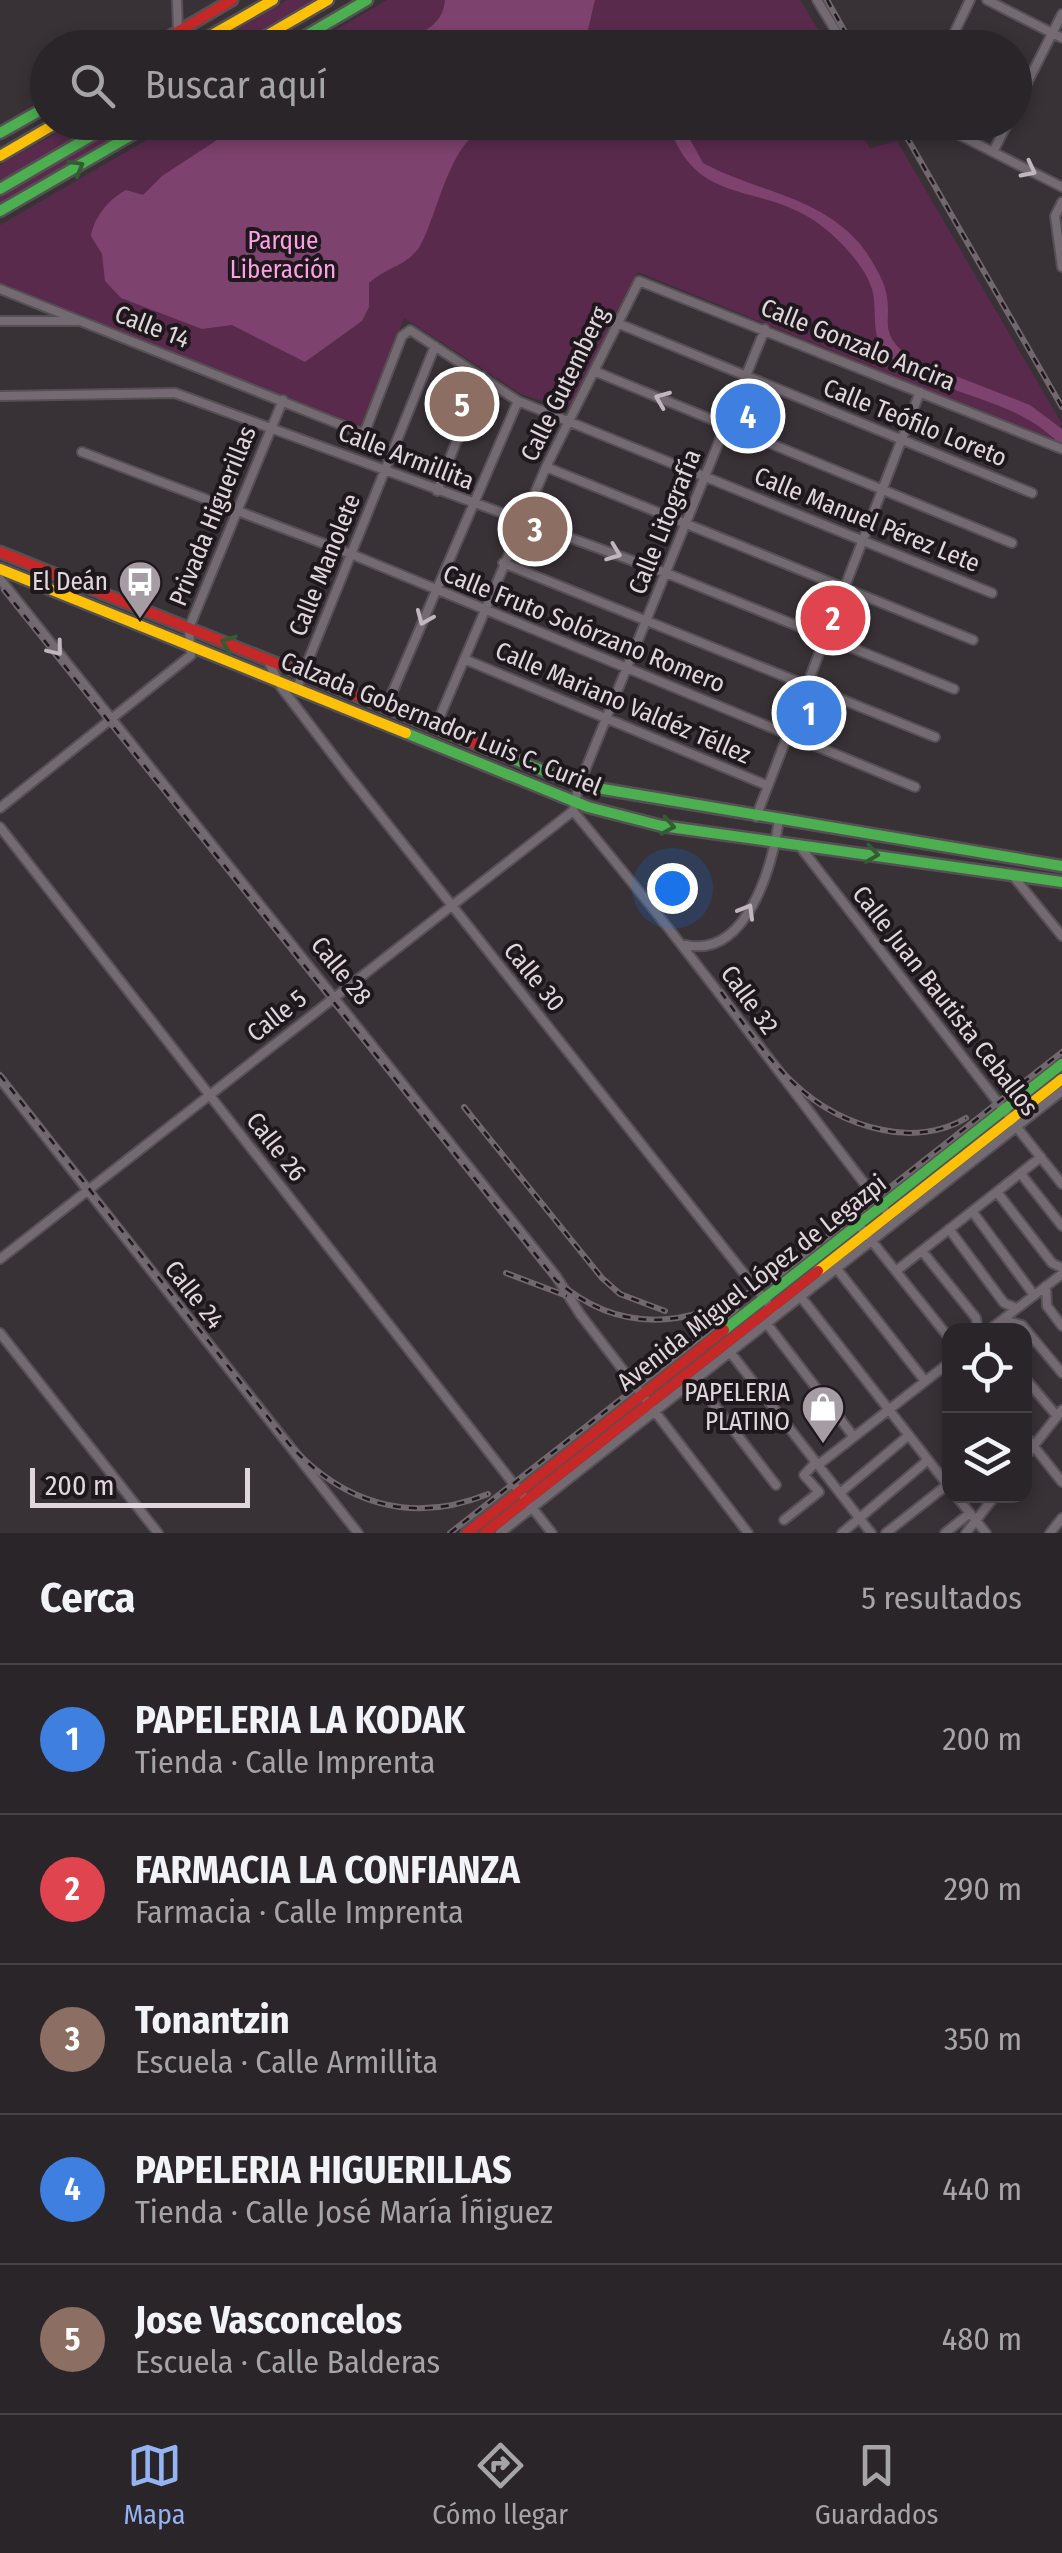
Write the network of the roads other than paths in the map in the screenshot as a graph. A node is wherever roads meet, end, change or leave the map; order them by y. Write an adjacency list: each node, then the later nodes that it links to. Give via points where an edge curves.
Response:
1 (178, 0): 10 (street)
2 (232, 0): 11 (main road)
3 (273, 0): 12 (main road)
4 (328, 0): 13 (main road)
5 (367, 0): 14 (main road)
6 (817, 0): 15 (street)
7 (970, 0): 16 (street)
8 (987, 0): 17 (street)
9 (1062, 14): 17 (street)
10 (178, 30)
11 (180, 30)
12 (220, 30)
13 (276, 30)
14 (315, 30)
15 (835, 30)
16 (956, 30)
17 (1052, 33): 18 (street); 19 (street)
18 (1062, 38)
19 (1032, 73)
20 (30, 116): 21 (main road)
21 (0, 133)
22 (30, 138): 28 (main road)
23 (84, 140): 30 (main road)
24 (123, 140): 32 (main road, one-way to 24)
25 (969, 140): 27 (street)
26 (999, 140): 27 (street)
27 (993, 152): 29 (street, one-way to 29)
28 (0, 156)
29 (1062, 186)
30 (0, 188)
31 (1062, 202): 33 (street, via 1054,216)
32 (0, 211)
33 (1061, 249): 34 (street)
34 (1062, 267)
35 (639, 281): 39 (street, Calle Gutemberg); 40 (street, Calle Gonzalo Ancira)
36 (0, 289): 38 (street)
37 (0, 321): 38 (street, Calle 14)
38 (81, 321): 48 (street, Calle 14)
39 (617, 323): 43 (street, Calle Gutemberg); 45 (street, Calle Teófilo Loreto)
40 (765, 329): 45 (street, Calle Litografía); 46 (street, Calle Gonzalo Ancira)
41 (405, 331): 42 (street, Calle Manuel Pérez Lete); 48 (street, Calle 14, via 364,434)
42 (434, 346): 44 (street, Calle Manuel Pérez Lete); 57 (street, Calle Manolete)
43 (594, 371): 50 (street, Calle Gutemberg); 51 (street, one-way to 43)
44 (482, 376): 49 (street, Calle Manuel Pérez Lete); 60 (street)
45 (746, 376): 51 (street, Calle Litografía); 53 (street, Calle Teófilo Loreto)
46 (920, 392): 53 (street); 54 (street, Calle Gonzalo Ancira)
47 (0, 396): 52 (street, Calle Armillita, via 175,393)
48 (283, 400): 52 (street, Privada Higuerillas)
49 (518, 401): 50 (street, Calle Manuel Pérez Lete); 62 (street)
50 (569, 419): 56 (street, Calle Gutemberg); 58 (street, Calle Manuel Pérez Lete)
51 (726, 425): 58 (street, Calle Litografía); 59 (street)
52 (271, 427): 57 (street, Calle Armillita); 63 (street, Privada Higuerillas)
53 (901, 439): 59 (street); 61 (street, Calle Teófilo Loreto)
54 (1061, 449)
55 (82, 452): 63 (street, Calle Fruto Solórzano Romero)
56 (546, 466): 64 (street, Calle Gutemberg); 65 (street)
57 (384, 471): 60 (street, Calle Armillita); 69 (street, Calle Manolete)
58 (706, 475): 65 (street, Calle Litografía); 66 (street, Calle Manuel Pérez Lete)
59 (882, 488): 66 (street); 67 (street)
60 (437, 490): 62 (street, Calle Armillita)
61 (1032, 493)
62 (476, 505): 64 (street, Calle Armillita); 75 (street)
63 (238, 511): 69 (street, Calle Fruto Solórzano Romero); 79 (street, Privada Higuerillas)
64 (522, 519): 70 (street, Calle Gutemberg); 72 (street, Calle Armillita, one-way to 72)
65 (686, 523): 72 (street, Calle Litografía); 74 (street)
66 (861, 539): 74 (street); 76 (street, Calle Manuel Pérez Lete)
67 (1012, 543)
68 (0, 552): 79 (main road, Calzada Gobernador Luis C. Curiel)
69 (351, 554): 75 (street, Calle Fruto Solórzano Romero); 86 (street, Calle Manolete)
70 (503, 563): 77 (street, Calle Gutemberg); 78 (street)
71 (0, 569): 82 (main road, Calzada Gobernador Luis C. Curiel)
72 (666, 572): 78 (street, Calle Litografía); 80 (street, Calle Armillita)
73 (0, 579): 93 (street, Calle 28, one-way to 93)
74 (842, 586): 80 (street); 81 (street)
75 (436, 589): 77 (street, Calle Fruto Solórzano Romero); 91 (street, one-way to 91)
76 (992, 593)
77 (485, 609): 84 (street, Calle Gutemberg); 85 (street, Calle Fruto Solórzano Romero)
78 (646, 620): 85 (street, Calle Litografía); 88 (street)
79 (189, 628): 82 (street, Privada Higuerillas); 83 (main road, Calzada Gobernador Luis C. Curiel, one-way to 79)
80 (824, 639): 88 (street); 90 (street, Calle Armillita)
81 (974, 640)
82 (193, 649): 87 (main road, Calzada Gobernador Luis C. Curiel); 93 (street)
83 (267, 659): 86 (main road, Calzada Gobernador Luis C. Curiel); 87 (street, Calle 30)
84 (464, 659): 92 (street, Calle Mariano Valdéz Téllez); 94 (street, Calle Gutemberg)
85 (627, 668): 92 (street, Calle Litografía); 95 (street, Calle Fruto Solórzano Romero)
86 (303, 675): 89 (street, Calle Manolete); 91 (main road, Calzada Gobernador Luis C. Curiel)
87 (277, 679): 89 (main road, Calzada Gobernador Luis C. Curiel); 110 (street, Calle 30)
88 (806, 686): 95 (street); 96 (street)
89 (298, 688): 100 (main road, Calzada Gobernador Luis C. Curiel)
90 (954, 689)
91 (386, 707): 94 (main road, Calzada Gobernador Luis C. Curiel)
92 (607, 718): 97 (street, Calle Litografía); 98 (street, Calle Mariano Valdéz Téllez)
93 (112, 719): 101 (street); 113 (street, Calle 28)
94 (435, 728): 97 (main road, Calzada Gobernador Luis C. Curiel)
95 (786, 735): 98 (street); 99 (street, Calle Fruto Solórzano Romero)
96 (935, 737)
97 (579, 785): 100 (street, Calle Litografía); 102 (main road, Calzada Gobernador Luis C. Curiel)
98 (766, 785): 102 (street)
99 (915, 786)
100 (573, 807): 105 (main road, Calzada Gobernador Luis C. Curiel, one-way to 105); 110 (street, Calle 5); 112 (street, Calle 32)
101 (0, 808)
102 (756, 816): 103 (main road, Calzada Gobernador Luis C. Curiel)
103 (779, 820): 105 (street); 107 (main road, Calzada Gobernador Luis C. Curiel)
104 (0, 827): 118 (street, Calle 26)
105 (776, 840): 106 (main road, Calzada Gobernador Luis C. Curiel); 112 (street, one-way to 105, via 711,946 737,928)
106 (796, 843): 108 (main road, Calzada Gobernador Luis C. Curiel, one-way to 108); 119 (street, Calle Juan Bautista Ceballos)
107 (1062, 866)
108 (1013, 876): 109 (main road, Calzada Gobernador Luis C. Curiel); 111 (street)
109 (1062, 882)
110 (450, 905): 113 (street, Calle 5); 137 (street, Calle 30)
111 (1062, 936)
112 (686, 945): 126 (street, Calle 32)
113 (335, 996): 118 (street, Calle 5); 152 (street, Calle 28)
114 (1062, 1064): 119 (main road, Avenida Miguel López de Legazpi)
115 (1062, 1079): 119 (main road, Avenida Miguel López de Legazpi)
116 (0, 1080): 123 (street, Calle 24)
117 (1062, 1091): 119 (street, Avenida Miguel López de Legazpi)
118 (210, 1094): 123 (street, Calle 5); 167 (street, Calle 26)
119 (1011, 1119): 120 (street, Calle Juan Bautista Ceballos); 126 (main road, Avenida Miguel López de Legazpi)
120 (1040, 1157): 121 (street); 122 (street, Calle Juan Bautista Ceballos)
121 (1021, 1174): 124 (street); 127 (street)
122 (1062, 1184)
123 (88, 1190): 131 (street, Calle 5); 175 (street, Calle 24)
124 (997, 1192): 125 (street); 134 (street)
125 (972, 1212): 128 (street); 135 (street)
126 (889, 1214): 129 (main road, Avenida Miguel López de Legazpi)
127 (1062, 1226)
128 (949, 1229): 130 (street); 138 (street, via 1004,1303)
129 (866, 1233): 132 (street, Avenida Miguel López de Legazpi); 133 (street); 137 (main road, Avenida Miguel López de Legazpi)
130 (922, 1250): 133 (street); 140 (street)
131 (0, 1260)
132 (836, 1269): 136 (street, Avenida Miguel López de Legazpi); 150 (street)
133 (896, 1271): 144 (street)
134 (1057, 1278): 135 (street); 143 (street, via 1047,1306)
135 (1034, 1295): 138 (street)
136 (801, 1296): 137 (street, Avenida Miguel López de Legazpi); 153 (street)
137 (771, 1308): 142 (street, Avenida Miguel López de Legazpi); 152 (main road, Avenida Miguel López de Legazpi)
138 (1016, 1308): 139 (street)
139 (1002, 1320): 141 (street); 148 (street, via 1022,1325)
140 (977, 1323)
141 (999, 1323)
142 (766, 1324): 146 (street, Avenida Miguel López de Legazpi); 156 (street)
143 (1062, 1326)
144 (942, 1330)
145 (0, 1332): 174 (street)
146 (730, 1352): 149 (street, Avenida Miguel López de Legazpi); 161 (street)
147 (942, 1368): 150 (street)
148 (1062, 1373)
149 (695, 1380): 152 (street, Avenida Miguel López de Legazpi); 164 (street)
150 (925, 1381): 153 (street)
151 (1032, 1385): 154 (street)
152 (648, 1404): 167 (main road, Avenida Miguel López de Legazpi); 180 (street, Calle 28)
153 (889, 1410): 155 (street); 156 (street)
154 (1060, 1413): 158 (street)
155 (909, 1435): 160 (street); 166 (street)
156 (854, 1437): 161 (street)
157 (1032, 1444): 158 (street)
158 (1034, 1446): 159 (street); 163 (street)
159 (1032, 1448)
160 (928, 1460): 162 (street); 172 (street)
161 (817, 1464): 166 (street); 173 (street, via 804,1475 820,1492)
162 (942, 1478)
163 (1062, 1482)
164 (776, 1485)
165 (942, 1491): 183 (street)
166 (840, 1493): 172 (street)
167 (526, 1500): 176 (main road, Avenida Miguel López de Legazpi); 177 (main road, Avenida Miguel López de Legazpi); 178 (street, Avenida Miguel López de Legazpi); 179 (street, Calle 26)
168 (962, 1503): 170 (street)
169 (988, 1503): 170 (street)
170 (973, 1517): 184 (street); 185 (street); 186 (street)
171 (1062, 1518): 187 (street)
172 (860, 1519): 181 (street); 182 (street)
173 (784, 1520)
174 (158, 1533)
175 (358, 1533)
176 (466, 1533)
177 (486, 1533)
178 (500, 1533)
179 (552, 1533)
180 (748, 1533)
181 (842, 1533)
182 (871, 1533)
183 (886, 1533)
184 (945, 1533)
185 (966, 1533)
186 (986, 1533)
187 (1050, 1533)

